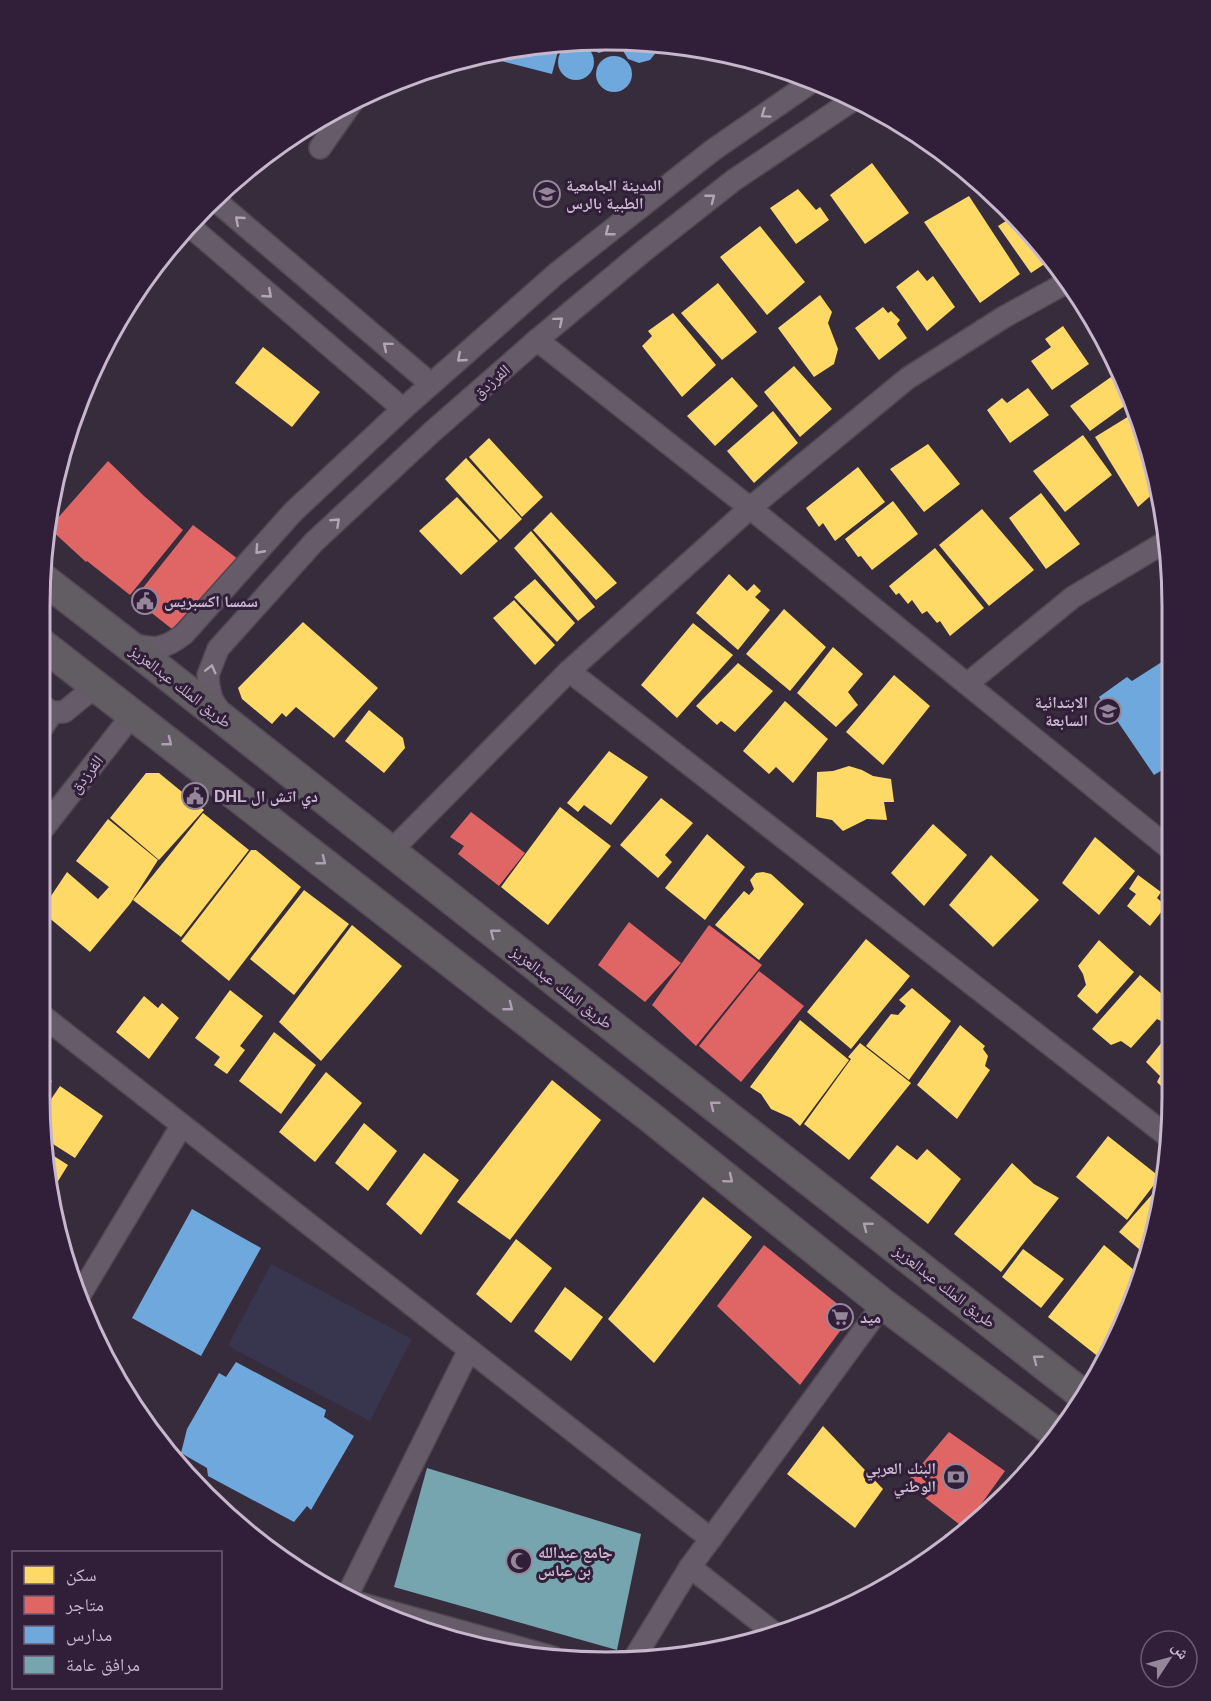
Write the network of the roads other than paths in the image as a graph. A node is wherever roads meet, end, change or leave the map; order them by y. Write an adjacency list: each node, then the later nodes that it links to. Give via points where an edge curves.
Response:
1 (804, 87): 9 (street, one-way to 9, via 712,150 557,273)
2 (846, 105): 8 (street, الفرزدق, one-way to 2, via 734,180)
3 (342, 117): 4 (street)
4 (320, 148)
5 (220, 204): 9 (street, one-way to 5)
6 (195, 230): 10 (street, one-way to 10)
7 (1060, 286): 11 (street, via 908,378)
8 (537, 340): 11 (street); 21 (street, الفرزدق, one-way to 8, via 209,687 208,675 218,649 314,542)
9 (431, 384): 10 (street)
10 (403, 409): 14 (street, one-way to 14, via 293,512 184,634 162,647)
11 (750, 508): 16 (street); 17 (street)
12 (1158, 546): 17 (street, via 1073,597)
13 (51, 585): 14 (highway, طريق الملك عبدالعزيز)
14 (125, 642): 21 (highway, طريق الملك عبدالعزيز)
15 (50, 650): 18 (highway)
16 (569, 671): 24 (street); 27 (street)
17 (967, 684): 23 (street)
18 (96, 686): 19 (street, via 64,712); 20 (highway)
19 (50, 709)
20 (133, 714): 22 (street, الفرزدق); 29 (highway, one-way to 29)
21 (227, 722): 24 (highway, طريق الملك عبدالعزيز)
22 (50, 820)
23 (1162, 842)
24 (391, 851): 31 (highway, طريق الملك عبدالعزيز, one-way to 24)
25 (50, 1022): 26 (street)
26 (182, 1125): 28 (street); 30 (street)
27 (1160, 1130)
28 (84, 1288)
29 (883, 1304): 32 (highway); 33 (street)
30 (469, 1350): 33 (street); 35 (street)
31 (1077, 1390)
32 (1050, 1429)
33 (711, 1539): 34 (street)
34 (690, 1568): 37 (street); 39 (street)
35 (350, 1589)
36 (440, 1626): 38 (street)
37 (767, 1627)
38 (482, 1638)
39 (639, 1650)

